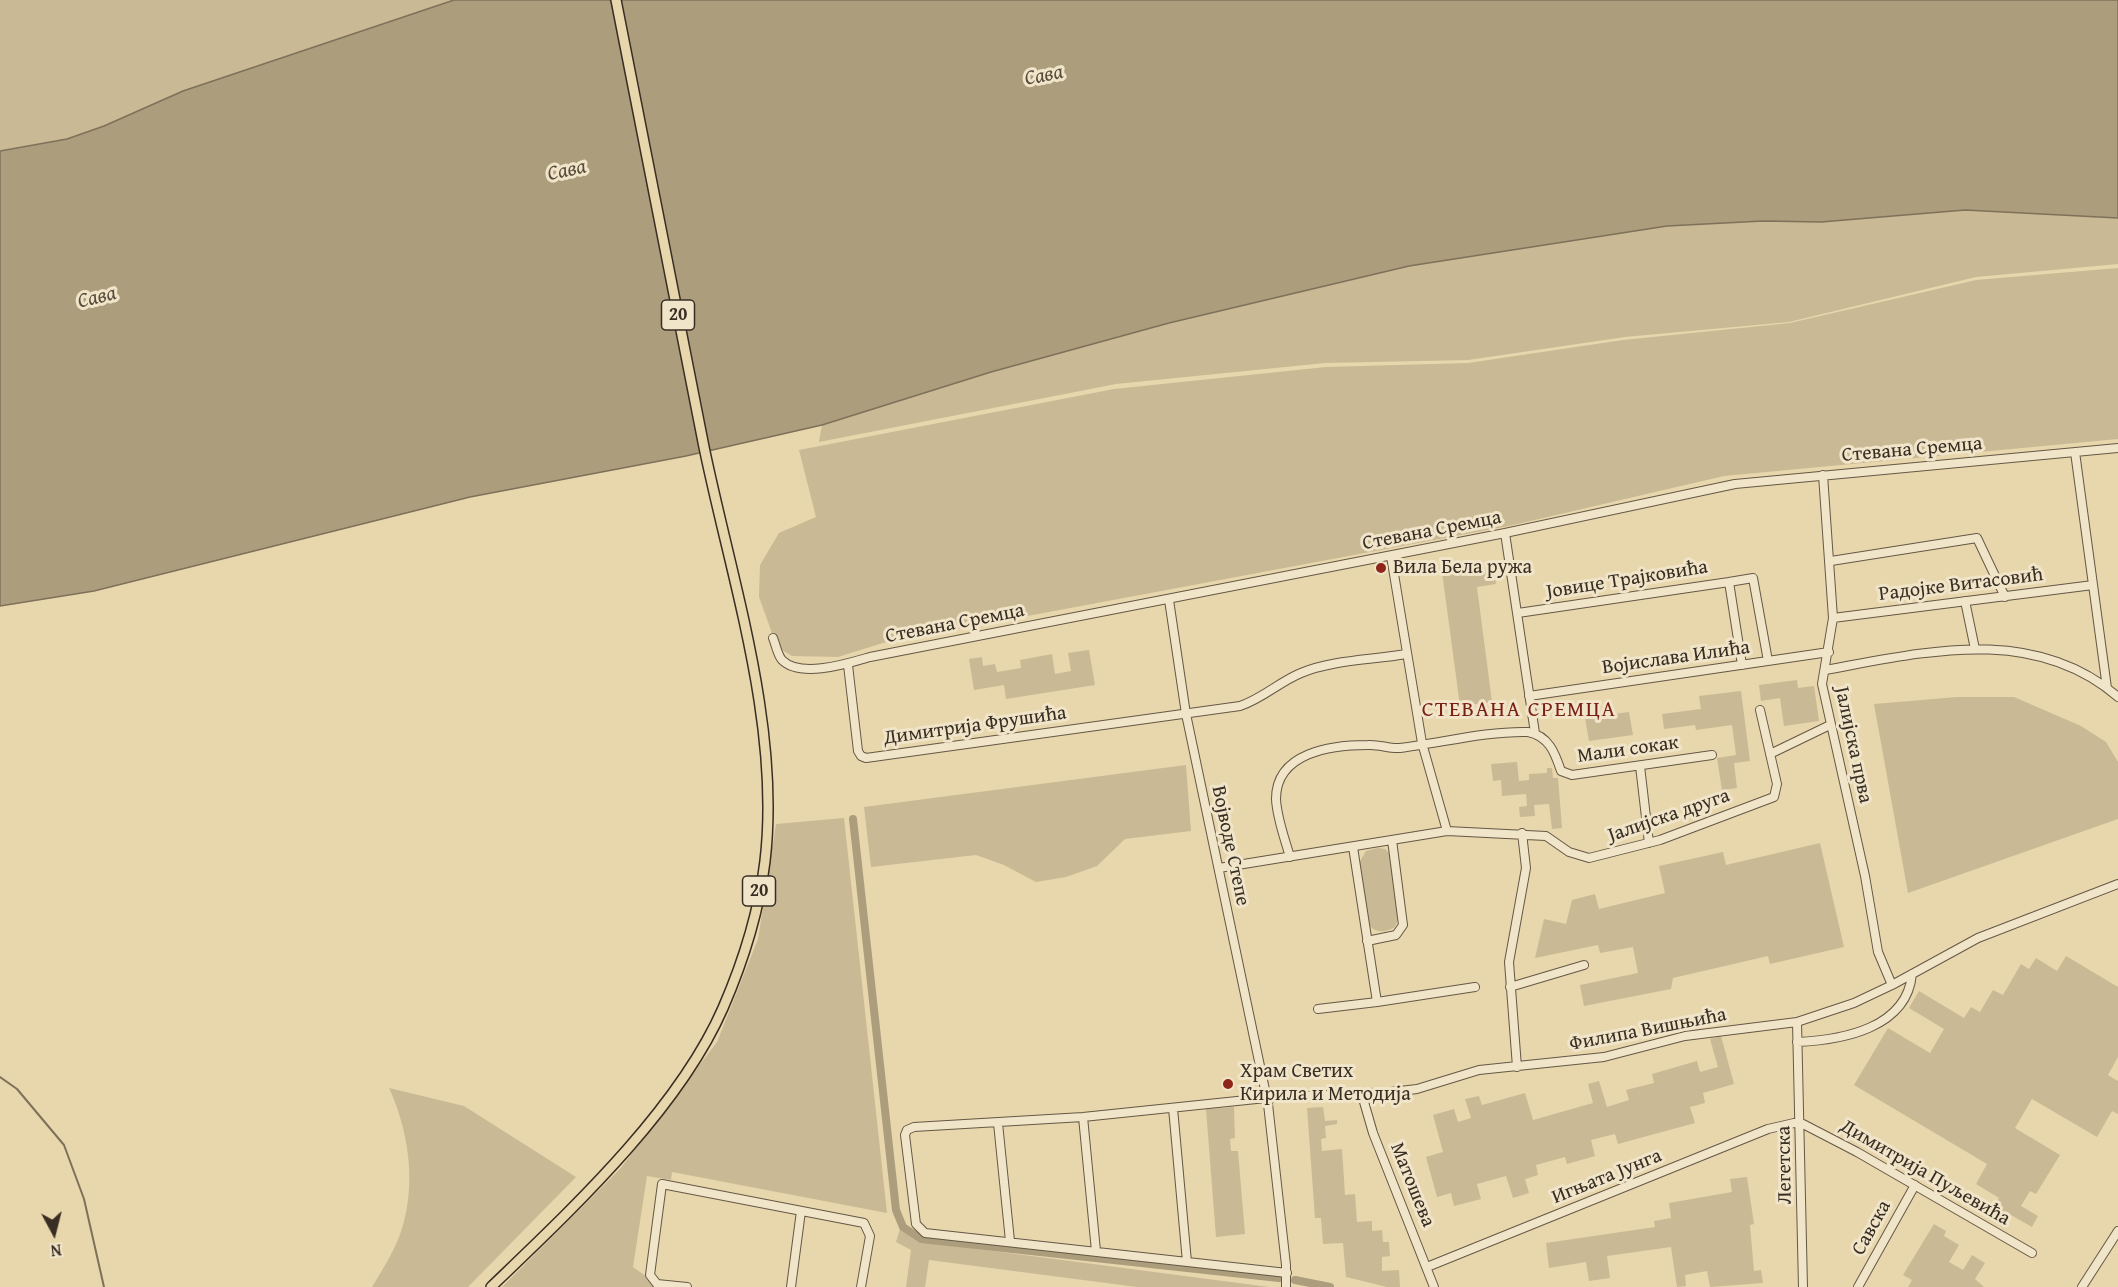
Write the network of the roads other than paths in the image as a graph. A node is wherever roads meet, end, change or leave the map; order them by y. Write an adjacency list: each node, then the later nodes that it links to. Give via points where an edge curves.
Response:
1 (616, 0): 68 (main road, 20, via 744,629 765,754 765,862 736,975 708,1037 681,1079 600,1180)
2 (2118, 448): 3 (street, Стевана Сремца)
3 (2074, 452): 4 (street, Стевана Сремца); 9 (street)
4 (1823, 475): 5 (street, Стевана Сремца, via 1735,484); 7 (street)
5 (1505, 533): 6 (street, Стевана Сремца); 13 (street)
6 (1390, 556): 11 (street, Стевана Сремца); 18 (street)
7 (1831, 561): 10 (street, via 1977,538); 14 (street)
8 (1729, 582): 13 (street, Јовице Трајковића); 19 (street, via 1753,578); 21 (street, Јовице Трајковића)
9 (2093, 585): 10 (street, Радојке Витасовић); 23 (street)
10 (2005, 597): 12 (street, Радојке Витасовић)
11 (1169, 600): 20 (street, Стевана Сремца, via 870,657); 27 (street, Војводе Степе)
12 (1965, 601): 14 (street, Радојке Витасовић); 16 (street)
13 (1518, 614): 24 (street)
14 (1833, 618): 17 (street)
15 (772, 638): 20 (street, Стевана Сремца, via 778,655 789,664 826,668)
16 (1975, 649): 22 (street, Јалијска прва); 23 (street, Јалијска прва, via 2049,657)
17 (1829, 652): 19 (street, Војислава Илића); 22 (street)
18 (1406, 654): 27 (street, via 1313,668 1253,702); 30 (street)
19 (1768, 661): 21 (street, Војислава Илића)
20 (848, 665): 27 (street, Димитрија Фрушића, via 858,751 863,758)
21 (1742, 665): 24 (street, Војислава Илића)
22 (1825, 670): 28 (street, Јалијска прва, via 1822,684)
23 (2108, 688): 25 (street, Јалијска прва)
24 (1529, 696): 29 (street)
25 (2118, 697)
26 (1760, 710): 31 (street, Јалијска друга)
27 (1186, 714): 40 (street, Војводе Степе)
28 (1830, 725): 31 (street); 45 (street, Јалијска прва, via 1865,876 1878,952)
29 (1535, 733): 30 (street); 33 (street, Мали сокак, via 1549,743 1565,774)
30 (1422, 743): 34 (street); 39 (street, via 1398,748 1366,745 1319,750 1296,760 1281,777 1276,796)
31 (1770, 754): 37 (street, Јалијска друга, via 1777,784 1774,797)
32 (1712, 755): 33 (street, Мали сокак)
33 (1640, 766): 37 (street)
34 (1448, 831): 35 (street, Јалијска друга); 36 (street, Јалијска друга)
35 (1522, 833): 37 (street, Јалијска друга, via 1546,836 1569,852 1589,858); 47 (street, via 1526,868 1509,950)
36 (1392, 840): 38 (street, Јалијска друга); 42 (street, via 1403,926 1396,935)
37 (1649, 843)
38 (1353, 847): 39 (street, Јалијска друга); 42 (street)
39 (1290, 857): 40 (street, Јалијска друга)
40 (1219, 868): 54 (street, Војводе Степе)
41 (2118, 884): 44 (street, Филипа Вишњића, via 1978,938)
42 (1367, 940): 48 (street)
43 (1584, 965): 47 (street)
44 (1912, 974): 45 (street, Филипа Вишњића); 51 (street, via 1911,990 1888,1019 1824,1041)
45 (1892, 985): 50 (street, Филипа Вишњића)
46 (1475, 987): 48 (street)
47 (1510, 987): 52 (street)
48 (1377, 1002): 49 (street)
49 (1318, 1009)
50 (1797, 1022): 51 (street, Легетска); 52 (street, Филипа Вишњића, via 1685,1036 1604,1058)
51 (1797, 1042): 58 (street, Легетска)
52 (1517, 1067): 53 (street, Филипа Вишњића, via 1479,1070 1417,1089)
53 (1362, 1095): 54 (street, Филипа Вишњића); 66 (street, Матошева)
54 (1266, 1098): 55 (street); 67 (street, Војводе Степе)
55 (1173, 1108): 56 (street); 65 (street)
56 (1083, 1117): 57 (street); 63 (street)
57 (998, 1123): 62 (street); 62 (street, via 914,1127 905,1135 918,1230 932,1235)
58 (1801, 1124): 59 (street, Димитрија Пуљевића); 66 (street, Игњата Јунга, via 1768,1129); 74 (street, Легетска)
59 (1915, 1185): 64 (street, Димитрија Пуљевића); 75 (street, Савска)
60 (801, 1211): 69 (street, via 662,1184 650,1275 657,1284); 70 (street); 71 (street, via 864,1223 869,1232)
61 (2118, 1232): 76 (street)
62 (1010, 1241): 63 (street)
63 (1096, 1251): 65 (street)
64 (2032, 1253)
65 (1187, 1262): 67 (street)
66 (1426, 1267): 73 (street, Матошева)
67 (1287, 1273): 72 (street, Војводе Степе)
68 (491, 1287)
69 (687, 1287)
70 (791, 1287)
71 (861, 1287)
72 (1287, 1287)
73 (1434, 1287)
74 (1803, 1287)
75 (1858, 1287)
76 (2082, 1287)

